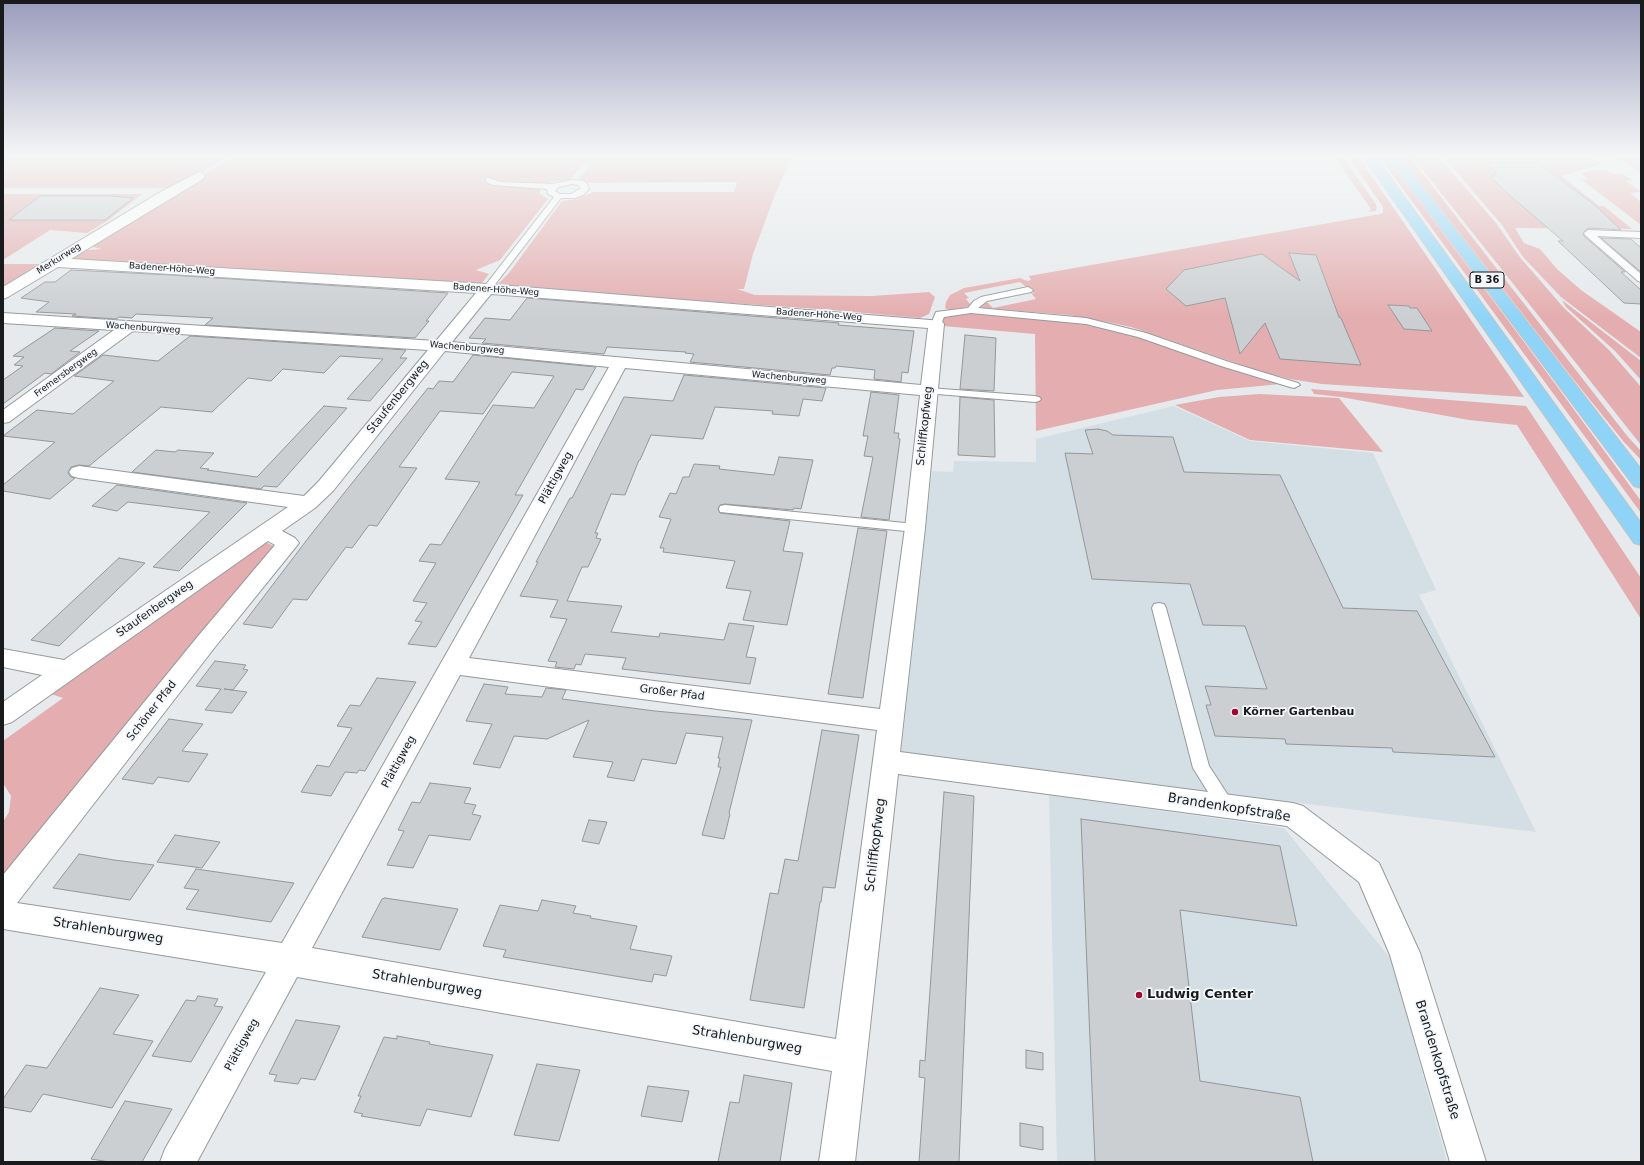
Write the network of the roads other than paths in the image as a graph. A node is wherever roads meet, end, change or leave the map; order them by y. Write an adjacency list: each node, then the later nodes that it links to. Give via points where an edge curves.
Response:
1 (142, 209): 6 (street, Merkurweg)
2 (550, 209): 8 (lane)
3 (1407, 209): 27 (highway, B 36)
4 (1433, 209): 22 (highway, B 36)
5 (1641, 235): 7 (lane, via 1588,233)
6 (56, 262): 8 (street, Badener-Höhe-Weg); 10 (street, Merkurweg)
7 (1641, 279)
8 (487, 289): 13 (street, Badener-Höhe-Weg); 15 (street, Staufenbergweg)
9 (1028, 290): 11 (lane, via 984,299)
10 (3, 294)
11 (971, 310): 13 (lane, via 940,314); 17 (lane, via 1086,320 1114,326)
12 (3, 318): 14 (street, Wachenburgweg)
13 (936, 324): 18 (street, Schliffkopfweg)
14 (128, 327): 15 (street, Wachenburgweg); 20 (street, Fremersbergweg)
15 (440, 346): 16 (street, Wachenburgweg); 23 (street, Staufenbergweg, via 326,486)
16 (620, 362): 18 (street, Wachenburgweg); 30 (street, Plättigweg)
17 (1294, 385)
18 (929, 391): 19 (lane); 25 (street, Schliffkopfweg)
19 (1035, 399)
20 (3, 418)
21 (78, 472): 23 (street)
22 (1641, 482)
23 (308, 503): 26 (street, Staufenbergweg)
24 (725, 509): 25 (lane)
25 (915, 528): 33 (street, Schliffkopfweg)
26 (268, 532): 31 (street, Staufenbergweg); 36 (street, Schöner Pfad, via 288,543)
27 (1641, 538)
28 (1159, 608): 35 (lane, via 1201,768)
29 (3, 658): 31 (street)
30 (453, 665): 33 (street, Großer Pfad); 38 (street, Plättigweg)
31 (67, 670): 32 (street, Staufenbergweg)
32 (3, 715)
33 (891, 721): 34 (street, Schliffkopfweg)
34 (886, 760): 35 (street, Brandenkopfstraße); 39 (street, Schliffkopfweg)
35 (1226, 806): 42 (street, Brandenkopfstraße, via 1293,815 1369,873 1405,953)
36 (3, 898)
37 (3, 915): 38 (street, Strahlenburgweg)
38 (290, 960): 39 (street, Strahlenburgweg); 40 (street, Plättigweg)
39 (851, 1058): 41 (street, Schliffkopfweg)
40 (178, 1162)
41 (837, 1162)
42 (1468, 1162)

